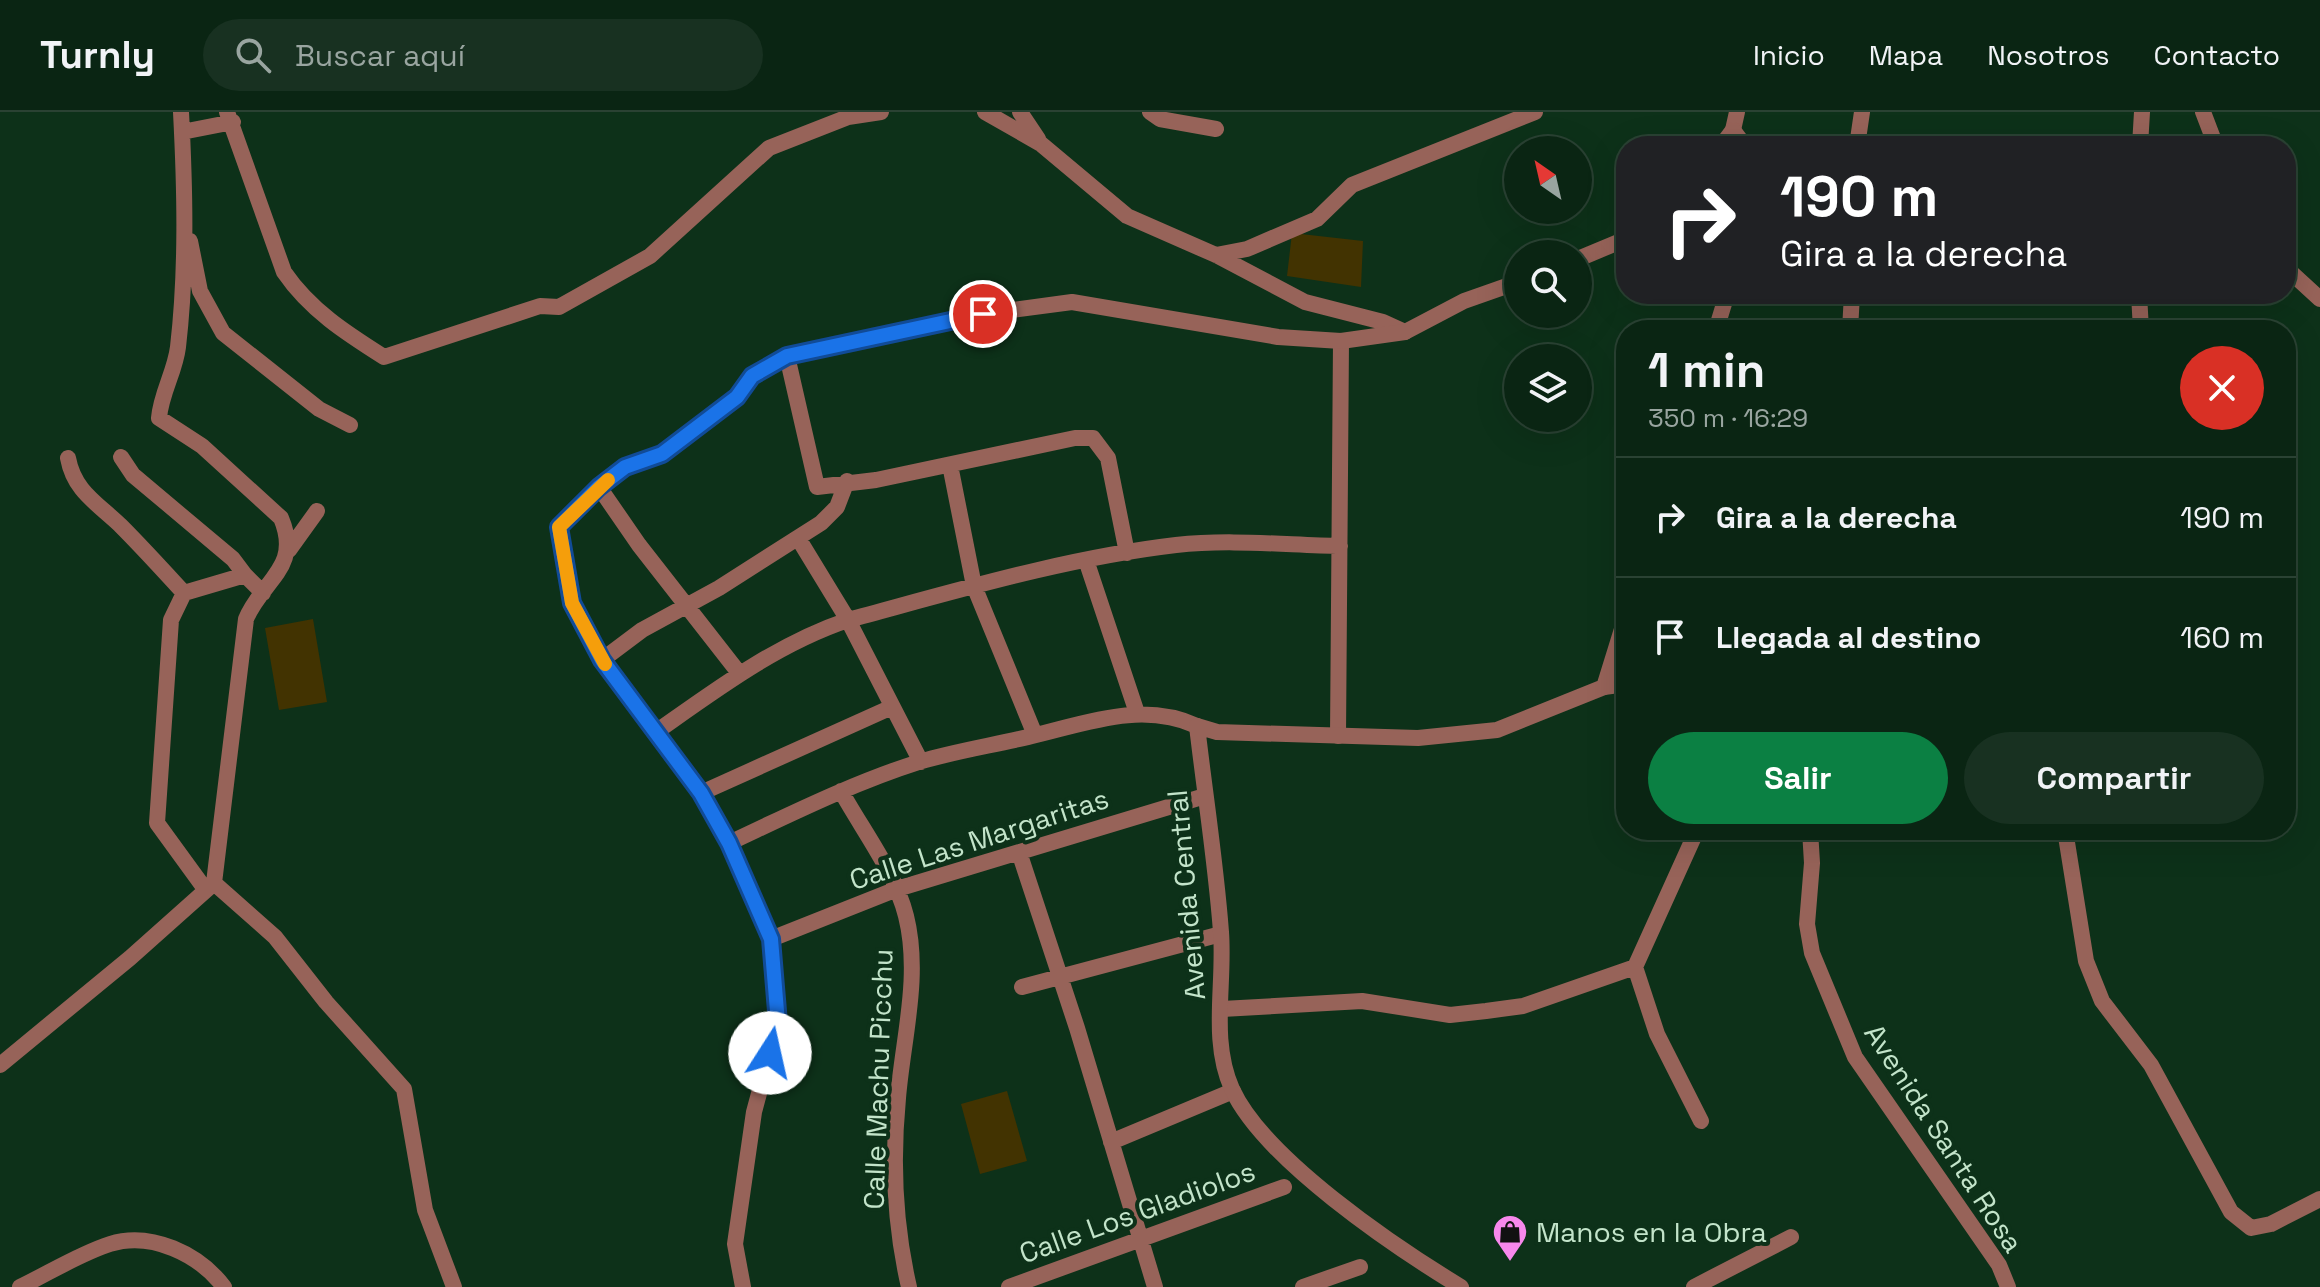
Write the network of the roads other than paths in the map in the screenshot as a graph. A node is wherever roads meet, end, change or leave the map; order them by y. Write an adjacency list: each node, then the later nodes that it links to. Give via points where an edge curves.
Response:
1 (181, 112): 14 (street)
2 (881, 112): 11 (street, via 848,117 769,148 650,256 559,307 540,306 384,357 351,338 299,294 284,272)
3 (985, 112): 20 (street)
4 (1020, 112): 20 (street)
5 (1150, 112): 12 (street, via 1160,119)
6 (1535, 112): 24 (street, via 1352,185 1317,219 1247,249)
7 (1737, 112): 13 (street)
8 (1862, 112): 17 (street)
9 (2142, 112): 18 (street)
10 (2203, 112): 19 (street)
11 (230, 117): 14 (street)
12 (1216, 129)
13 (1733, 130): 15 (street); 16 (street)
14 (182, 132): 21 (street)
15 (1728, 136)
16 (1738, 136)
17 (1858, 136)
18 (2141, 136)
19 (2212, 136)
20 (1041, 144): 24 (street, via 1127,216)
21 (184, 212): 31 (street, via 200,291 223,333 319,409); 40 (street, via 178,350 159,418 202,446 281,518)
22 (1616, 243): 23 (street)
23 (1592, 253)
24 (1216, 255): 28 (street, via 1305,302)
25 (2296, 277): 27 (street)
26 (1504, 287): 28 (street)
27 (2320, 299)
28 (1405, 332): 29 (street)
29 (1341, 341): 30 (street, via 1278,337 1072,302 983,314); 39 (street)
30 (787, 356): 35 (street, via 817,487); 36 (street, via 752,376 737,397 662,454 625,467)
31 (350, 425)
32 (121, 457): 43 (street, via 133,475)
33 (68, 458): 45 (street, via 88,500 118,523)
34 (950, 465): 35 (street); 41 (street, via 1093,438 1108,458); 44 (street)
35 (847, 481): 38 (street, via 837,507)
36 (599, 487): 47 (street); 50 (street, via 559,527 572,603)
37 (317, 511): 40 (street)
38 (798, 538): 47 (street); 48 (street)
39 (1340, 546): 41 (street, via 1216,542); 59 (street)
40 (289, 550): 46 (street)
41 (1127, 553): 42 (street)
42 (1086, 560): 44 (street); 55 (street)
43 (245, 575): 45 (street); 46 (street)
44 (974, 586): 48 (street); 58 (street)
45 (184, 593): 69 (street, via 171,620 157,823)
46 (263, 593): 69 (street, via 246,619)
47 (685, 606): 50 (street); 51 (street)
48 (848, 620): 51 (street, via 815,631); 54 (street)
49 (1616, 648): 53 (street)
50 (602, 660): 57 (street)
51 (739, 673): 57 (street)
52 (1616, 685): 53 (street)
53 (1604, 687): 59 (street, via 1497,730 1418,738)
54 (892, 707): 60 (street); 62 (street)
55 (1137, 713): 56 (street, via 1173,715); 58 (street)
56 (1197, 726): 59 (street, via 1217,732); 63 (street, Avenida Central)
57 (656, 732): 62 (street)
58 (1035, 735): 60 (street)
59 (1338, 736)
60 (921, 762): 61 (street)
61 (841, 791): 67 (street); 70 (street, Calle Machu Picchu)
62 (701, 793): 67 (street)
63 (1205, 796): 68 (street, Calle Las Margaritas); 71 (street, Avenida Central)
64 (1692, 840): 73 (street)
65 (1811, 840): 96 (street, Avenida Santa Rosa, via 1807,924 1812,953 1850,1044 1999,1265)
66 (2066, 840): 82 (street, via 2083,950 2102,1001 2151,1065 2231,1212 2251,1228 2271,1224)
67 (729, 843): 72 (street)
68 (1019, 852): 70 (street, Calle Las Margaritas); 74 (street)
69 (210, 886): 77 (street); 88 (street, via 275,937 404,1089 425,1210)
70 (897, 889): 72 (street, Calle Las Margaritas); 90 (street, Calle Machu Picchu, via 911,953 895,1145 900,1247)
71 (1221, 934): 74 (street); 76 (street, Avenida Central)
72 (771, 939): 89 (street, via 778,1023 754,1112 735,1244)
73 (1635, 967): 76 (street, via 1523,1006 1450,1015 1362,1001); 79 (street, via 1657,1034)
74 (1061, 977): 75 (street); 80 (street)
75 (1022, 987)
76 (1222, 1009): 78 (street, Avenida Central, via 1219,1054)
77 (0, 1065)
78 (1233, 1091): 80 (street); 94 (street, Avenida Central, via 1283,1152 1374,1232)
79 (1701, 1121)
80 (1111, 1142): 83 (street)
81 (1284, 1187): 83 (street, Calle Los Gladiolos)
82 (2320, 1199)
83 (1140, 1236): 91 (street, Calle Los Gladiolos); 92 (street)
84 (1791, 1237): 95 (street)
85 (1360, 1267): 93 (street)
86 (20, 1287): 87 (street, via 111,1244 145,1240 183,1252)
87 (224, 1287)
88 (454, 1287)
89 (743, 1287)
90 (909, 1287)
91 (1009, 1287)
92 (1155, 1287)
93 (1303, 1287)
94 (1461, 1287)
95 (1694, 1287)
96 (2008, 1287)

